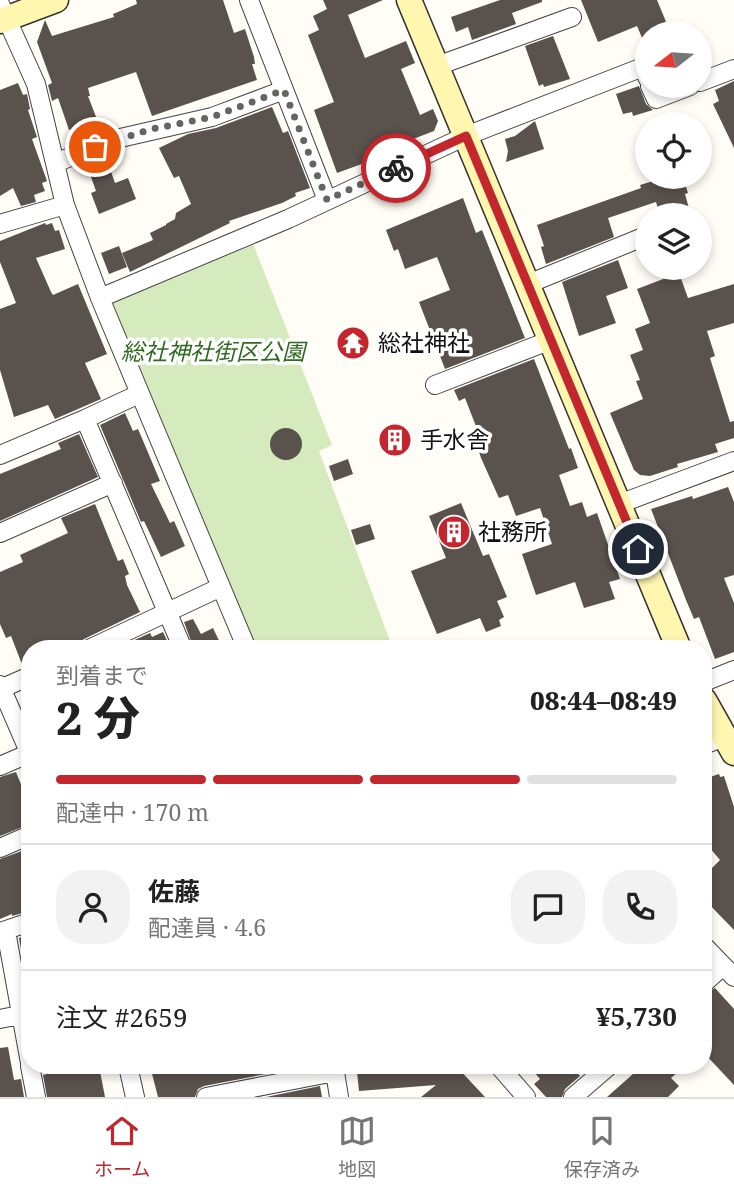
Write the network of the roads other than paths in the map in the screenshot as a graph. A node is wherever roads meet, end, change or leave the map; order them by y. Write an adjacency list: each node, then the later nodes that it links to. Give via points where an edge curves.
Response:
1 (56, 0): 4 (street)
2 (249, 0): 10 (street)
3 (410, 0): 6 (street)
4 (2, 14): 12 (street, via 36,84)
5 (572, 17): 6 (street)
6 (437, 66): 11 (street)
7 (734, 69): 9 (street)
8 (635, 70): 11 (street)
9 (712, 77)
10 (284, 90): 12 (street, via 212,117 116,139); 13 (street)
11 (466, 136): 13 (street); 17 (street)
12 (55, 163): 14 (street)
13 (327, 200): 18 (street)
14 (65, 205): 15 (street); 18 (street)
15 (0, 224)
16 (635, 240): 17 (street)
17 (528, 284): 19 (street)
18 (100, 298): 21 (street)
19 (551, 340): 20 (street); 26 (street)
20 (435, 385)
21 (139, 394): 22 (street); 28 (street)
22 (85, 419): 23 (street); 25 (street)
23 (0, 455)
24 (734, 461): 26 (street)
25 (113, 483): 27 (street); 29 (street)
26 (620, 504): 33 (street)
27 (0, 533)
28 (222, 587): 29 (street); 32 (street)
29 (167, 615): 30 (street); 31 (street)
30 (110, 640)
31 (179, 640)
32 (243, 640)
33 (675, 640)
34 (734, 670): 36 (street)
35 (21, 679): 37 (street)
36 (712, 679)
37 (1, 687): 39 (street)
38 (712, 722): 40 (street)
39 (21, 733)
40 (720, 745)
41 (21, 758): 42 (street)
42 (0, 766)
43 (21, 839): 44 (street)
44 (0, 848)
45 (21, 925): 46 (street)
46 (3, 931): 50 (street)
47 (712, 954): 48 (street)
48 (729, 971): 49 (street)
49 (712, 979)
50 (21, 999)
51 (21, 1015): 52 (street)
52 (0, 1019)
53 (32, 1074): 59 (street)
54 (130, 1074): 60 (street)
55 (311, 1074): 61 (street)
56 (335, 1074): 62 (street)
57 (506, 1074): 63 (street)
58 (600, 1074): 64 (street)
59 (36, 1097)
60 (135, 1097)
61 (206, 1097)
62 (339, 1097)
63 (526, 1097)
64 (573, 1097)

